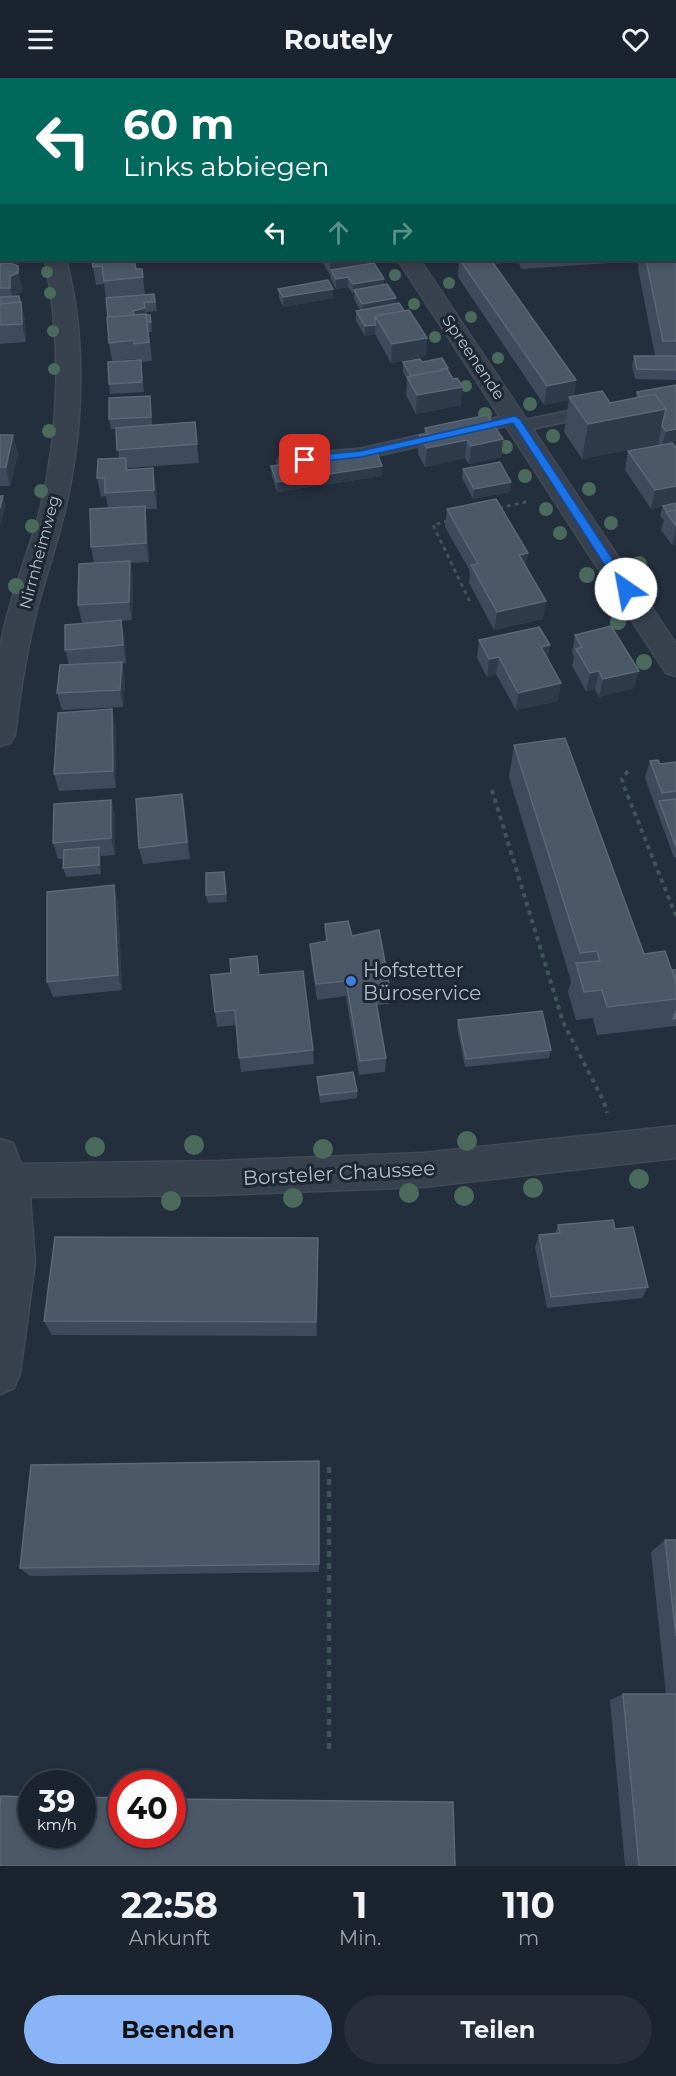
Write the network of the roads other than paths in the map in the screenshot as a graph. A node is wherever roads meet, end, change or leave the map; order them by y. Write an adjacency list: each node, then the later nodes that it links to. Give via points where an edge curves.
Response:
1 (56, 261): 7 (street, Nirrnheimweg, via 68,340 64,436 52,511 24,606)
2 (411, 261): 4 (street, Spreenende)
3 (606, 409): 4 (lane)
4 (518, 423): 5 (lane, via 361,454); 6 (street, Spreenende)
5 (286, 461)
6 (676, 666)
7 (0, 735)
8 (676, 1142): 9 (street, Borsteler Chaussee, via 423,1170 217,1178)
9 (3, 1172): 10 (street, via 16,1262)
10 (0, 1374)

